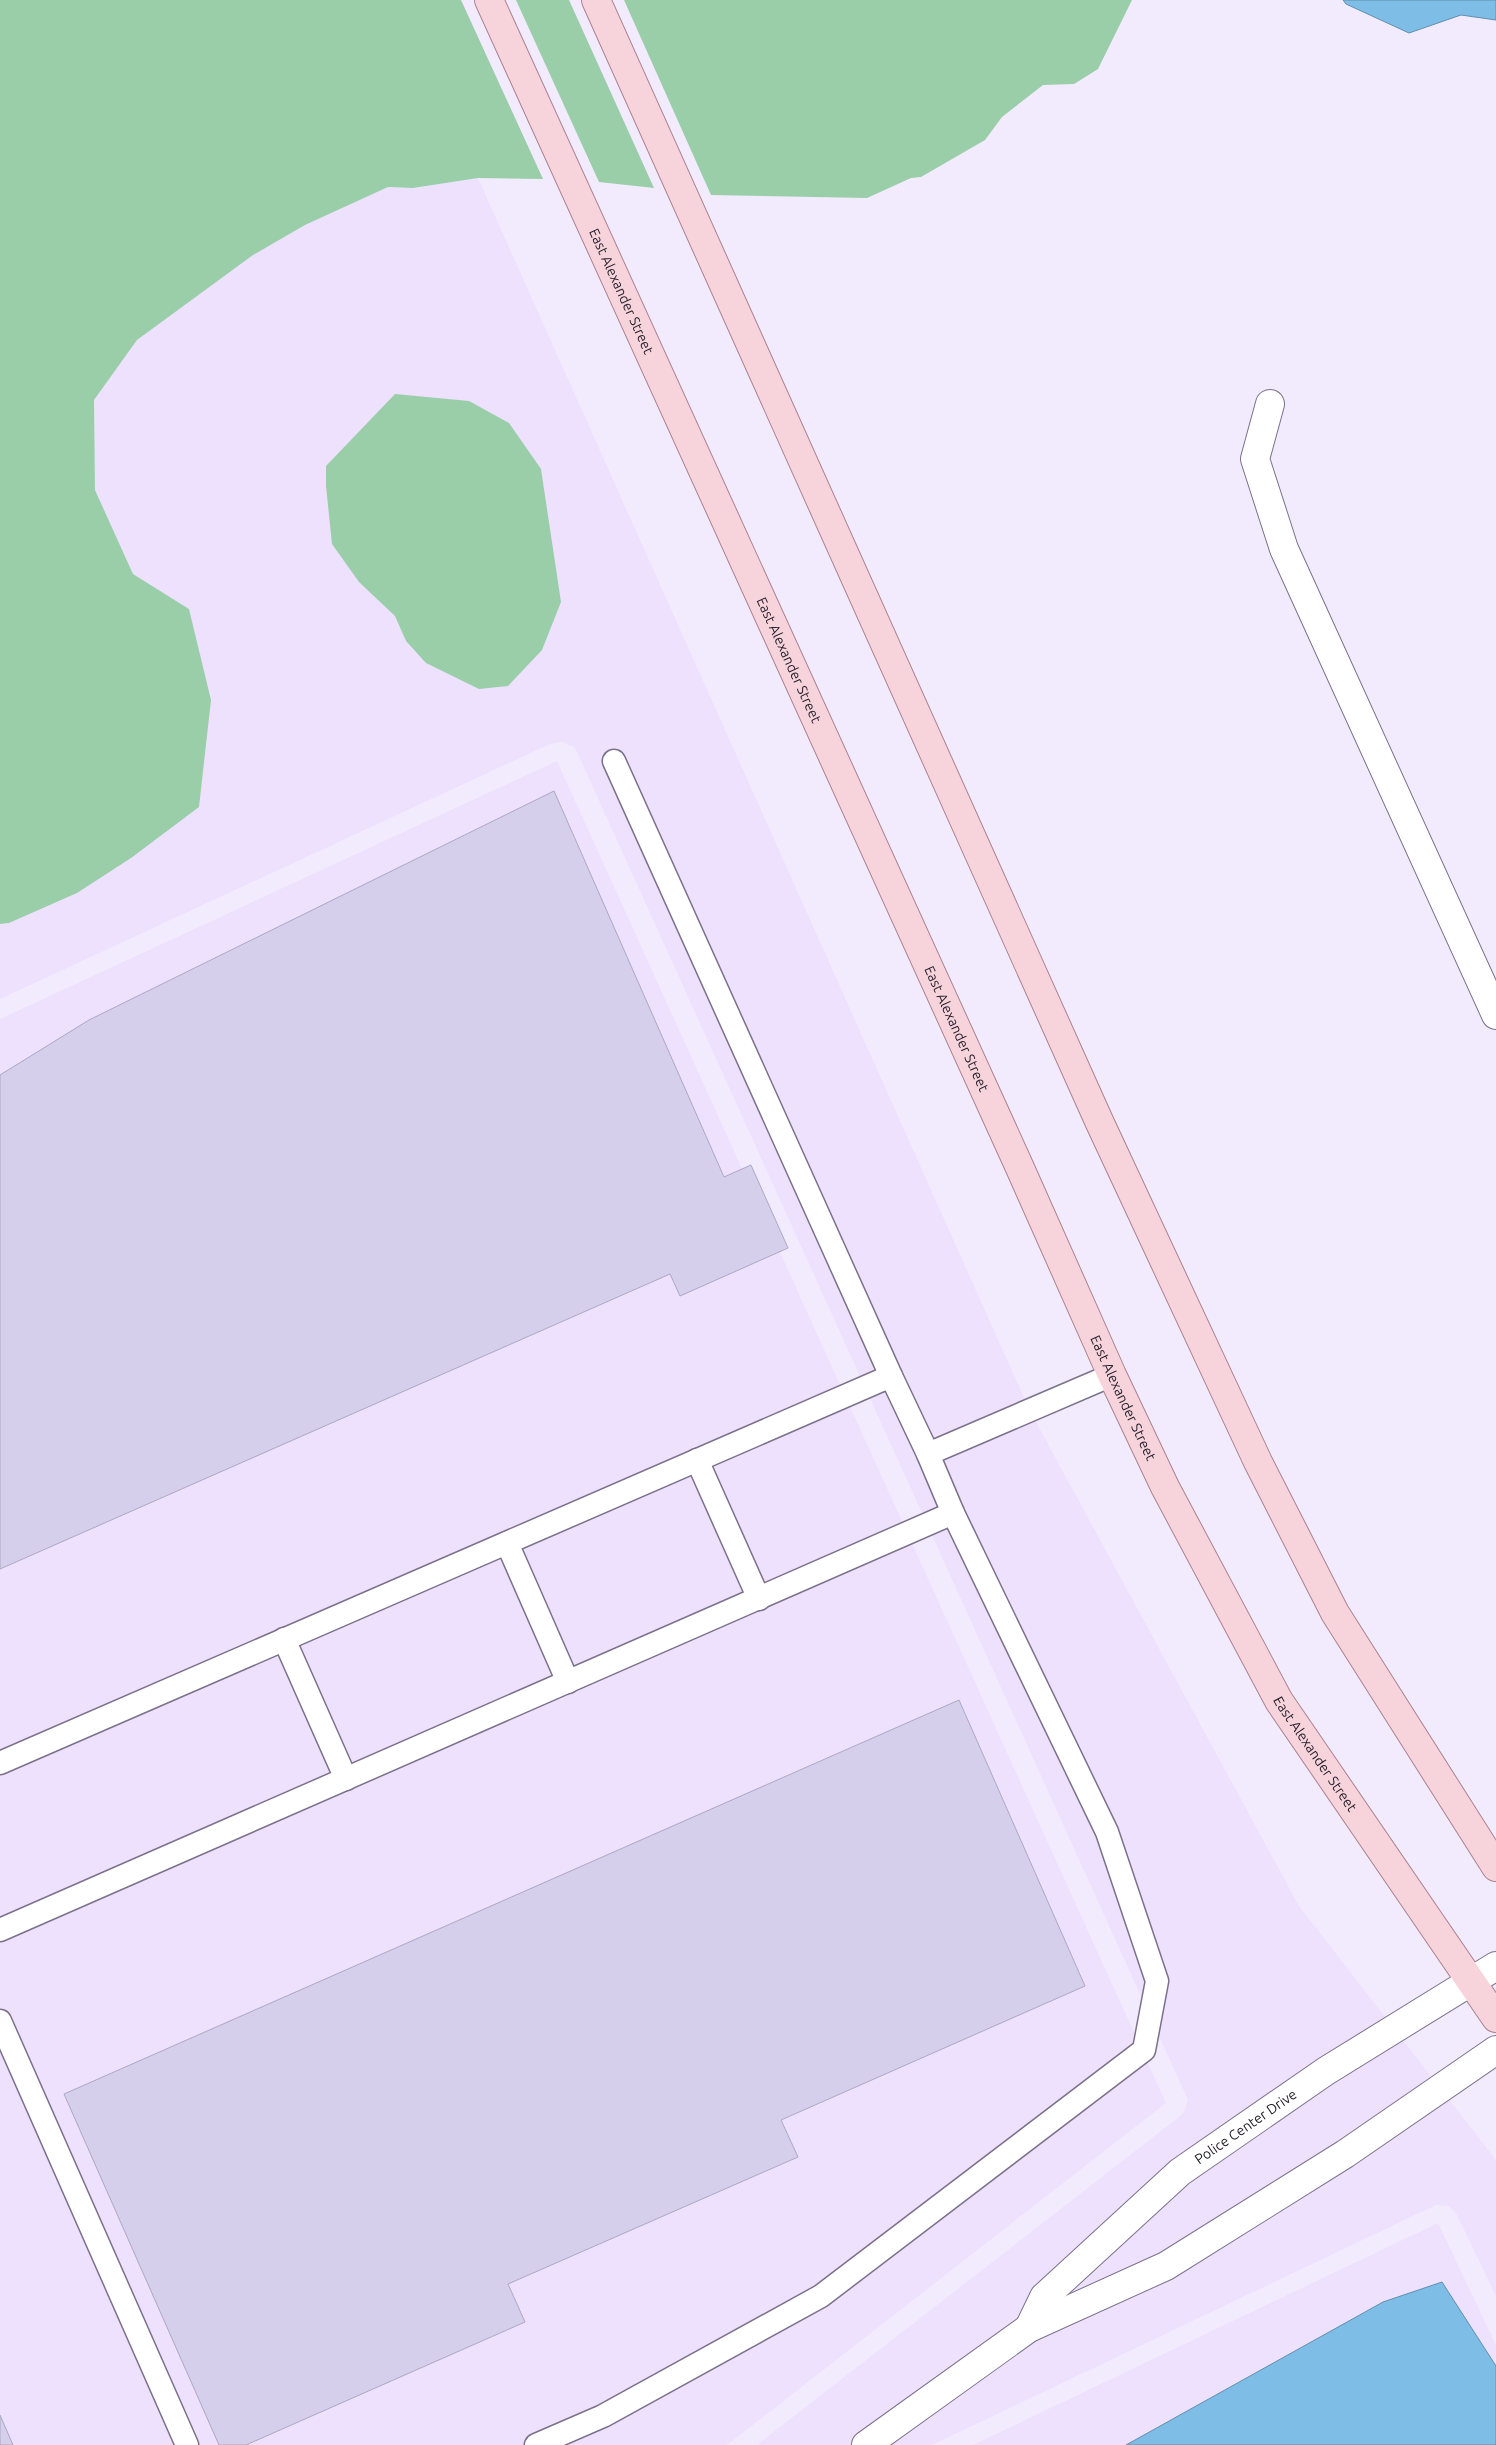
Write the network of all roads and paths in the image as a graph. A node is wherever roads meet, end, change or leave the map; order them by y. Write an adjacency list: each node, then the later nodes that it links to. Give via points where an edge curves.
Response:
1 (489, 0): 6 (main road, East Alexander Street)
2 (596, 0): 17 (main road, via 1099,1121 1258,1462 1335,1613)
3 (1270, 404): 5 (street, via 1255,459 1284,549)
4 (614, 761): 7 (lane)
5 (1496, 1015)
6 (1112, 1375): 8 (lane); 20 (main road, East Alexander Street, via 1165,1487 1279,1701)
7 (891, 1376): 8 (lane); 9 (lane)
8 (928, 1454): 10 (lane)
9 (697, 1460): 11 (lane); 12 (lane)
10 (953, 1513): 12 (lane); 26 (lane, via 1107,1832 1157,1981 1144,2050 821,2296 603,2416)
11 (507, 1543): 13 (lane); 14 (lane)
12 (758, 1599): 14 (lane)
13 (284, 1639): 15 (lane); 16 (lane)
14 (568, 1682): 16 (lane)
15 (0, 1763)
16 (346, 1779): 18 (lane)
17 (1496, 1867)
18 (0, 1930)
19 (1496, 1966): 20 (street, Police Center Drive)
20 (1469, 1981): 21 (main road, East Alexander Street); 24 (street, Police Center Drive, via 1326,2071 1180,2172 1044,2296)
21 (1496, 2018)
22 (0, 2021): 25 (lane)
23 (1496, 2050): 24 (street, Police Center Drive, via 1345,2154 1166,2266)
24 (1028, 2328): 27 (street, Police Center Drive)
25 (187, 2445)
26 (536, 2445)
27 (866, 2445)

